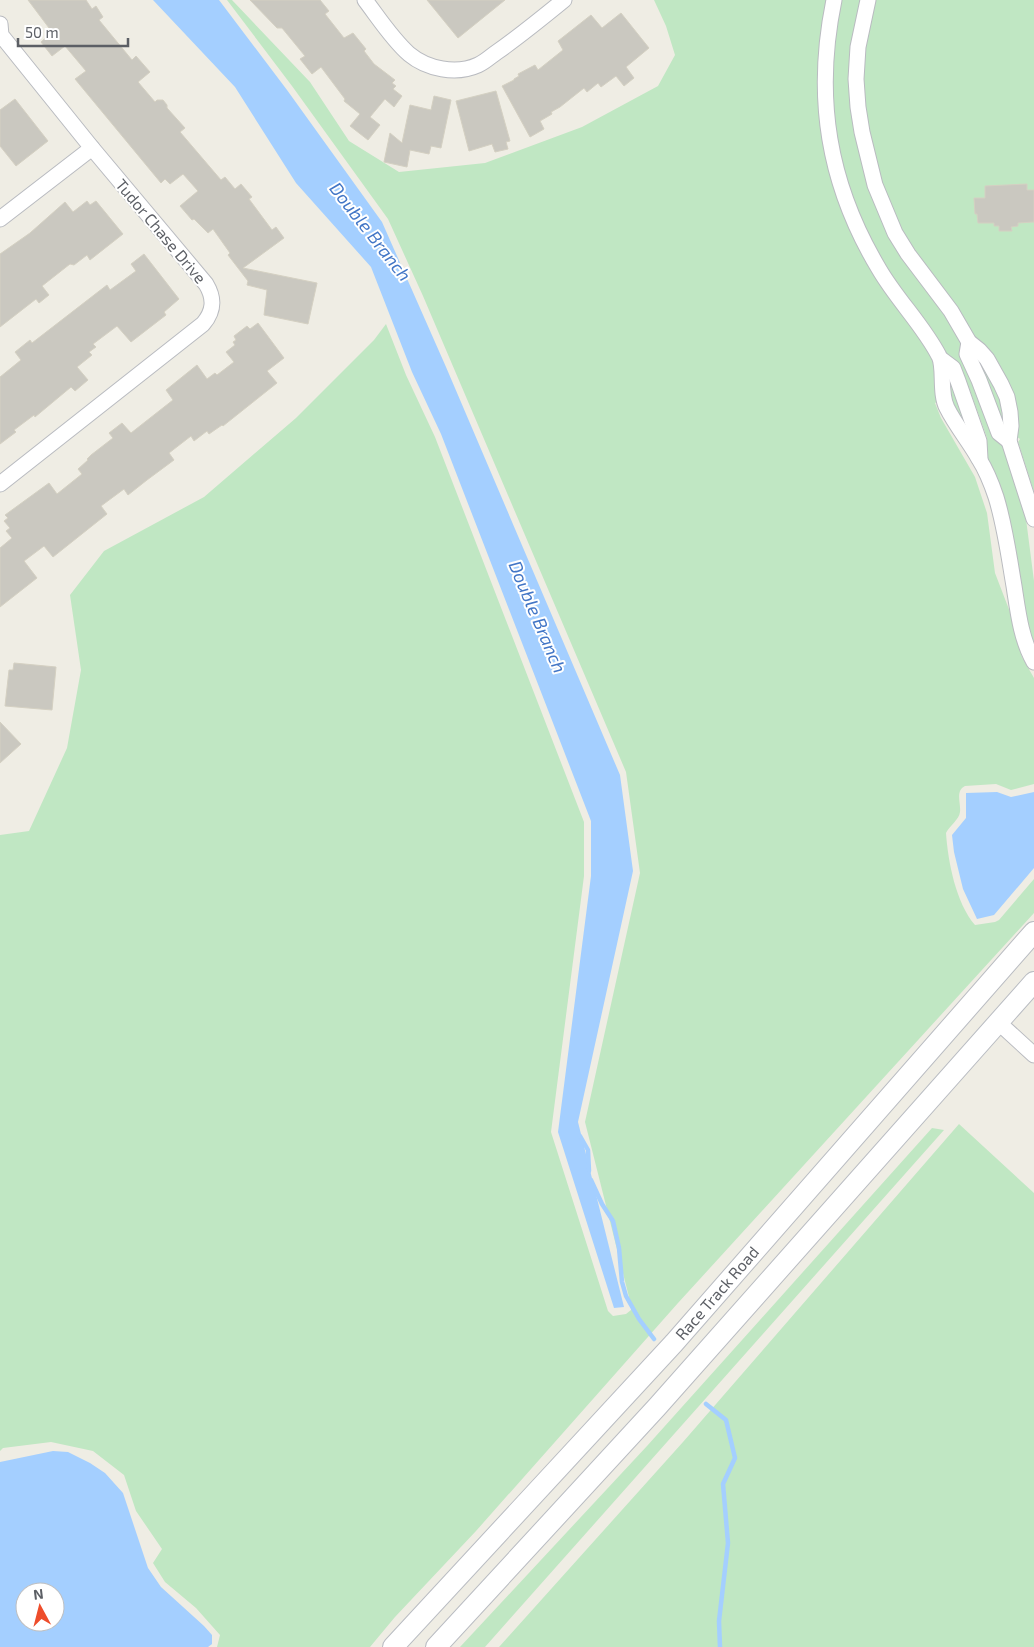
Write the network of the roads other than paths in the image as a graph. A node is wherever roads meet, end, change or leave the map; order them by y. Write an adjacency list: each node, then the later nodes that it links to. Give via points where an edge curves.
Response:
1 (364, 0): 2 (street, via 409,54 423,63 451,70 478,65)
2 (564, 0)
3 (834, 0): 10 (street, via 825,66 826,124 838,178 851,217 878,269 927,334 941,359 945,405 980,459 996,497 1019,620)
4 (868, 0): 9 (street, via 858,47 856,79 862,132 875,185 895,233 951,311 969,342 986,359 1007,397 1011,426 1009,441)
5 (0, 31): 6 (street, Tudor Chase Drive)
6 (92, 148): 7 (street); 8 (street, Tudor Chase Drive, via 206,284 213,304 210,316)
7 (0, 219)
8 (0, 484)
9 (1034, 519)
10 (1034, 662)
11 (1034, 932): 15 (main road, Race Track Road)
12 (1034, 982): 13 (main road, Race Track Road)
13 (998, 1022): 14 (street); 16 (main road, Race Track Road)
14 (1034, 1054)
15 (750, 1256): 16 (main road); 17 (main road, Race Track Road, via 674,1343)
16 (773, 1276): 18 (main road, Race Track Road)
17 (393, 1647)
18 (436, 1647)

